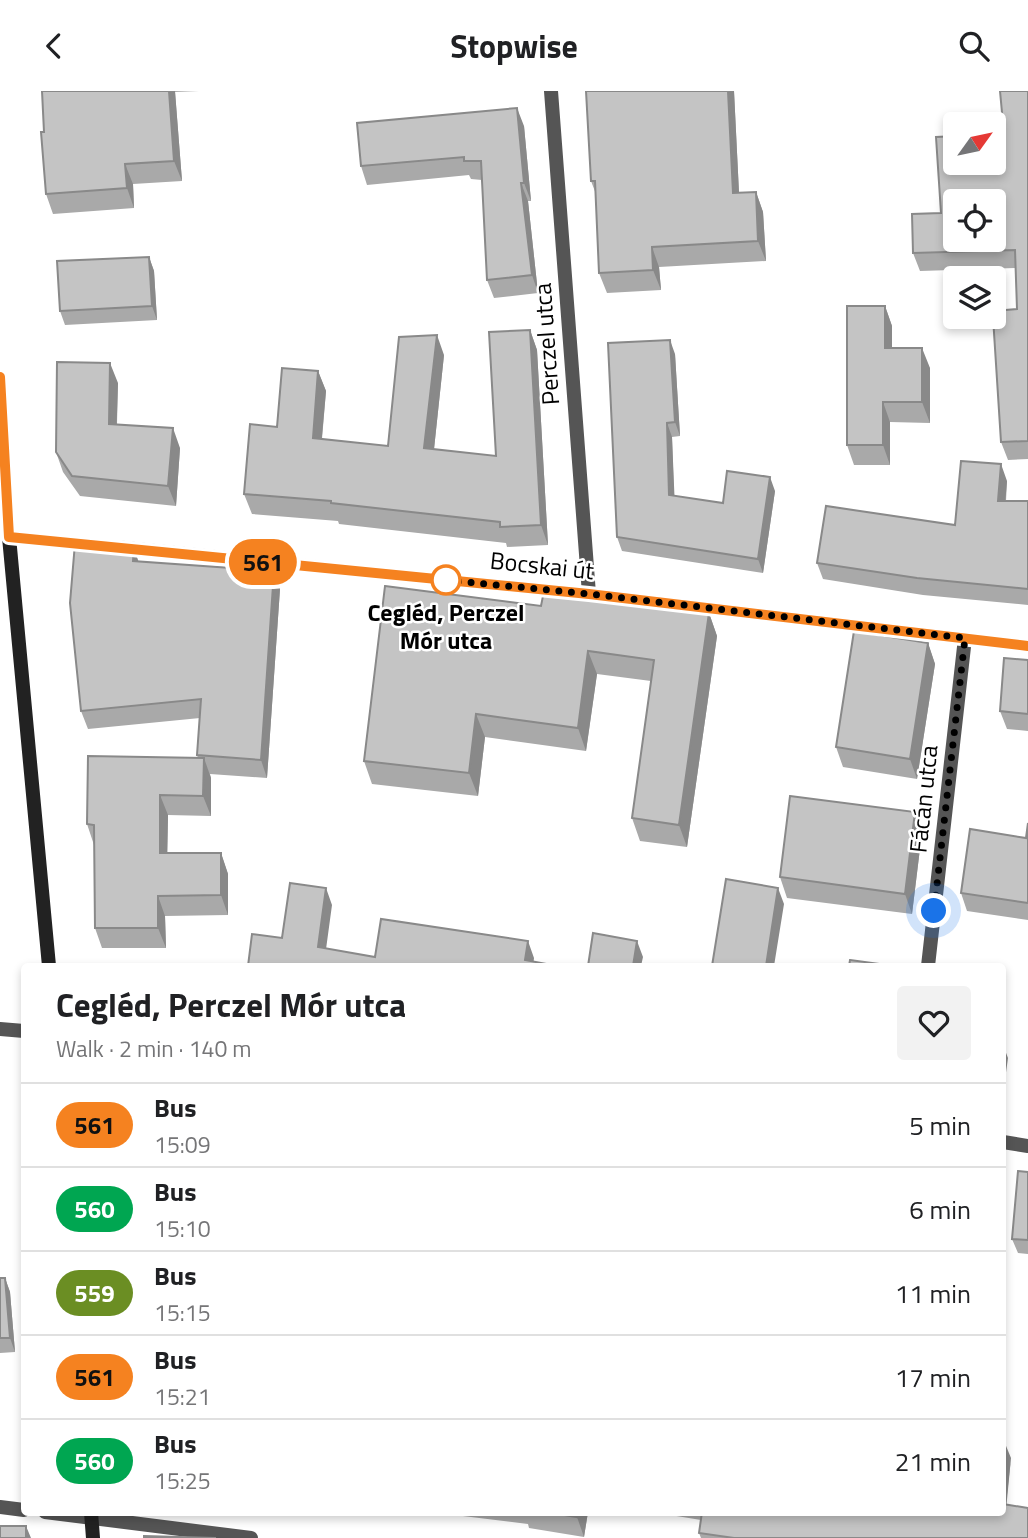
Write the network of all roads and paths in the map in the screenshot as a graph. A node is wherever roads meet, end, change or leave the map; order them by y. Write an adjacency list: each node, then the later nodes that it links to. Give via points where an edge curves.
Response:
1 (551, 91): 4 (street, Perczel utca)
2 (0, 377): 3 (street)
3 (9, 537): 4 (street, Bocskai út); 7 (street)
4 (589, 594): 5 (street, Bocskai út)
5 (965, 638): 6 (street, Bocskai út); 8 (street, Fácán utca)
6 (1028, 646)
7 (49, 963)
8 (928, 963)
9 (0, 1029): 10 (street)
10 (21, 1031)
11 (1006, 1142): 12 (street)
12 (1028, 1146)
13 (0, 1507): 14 (street)
14 (21, 1510)
15 (91, 1516): 17 (street)
16 (98, 1516): 18 (street)
17 (93, 1538)
18 (251, 1538)

